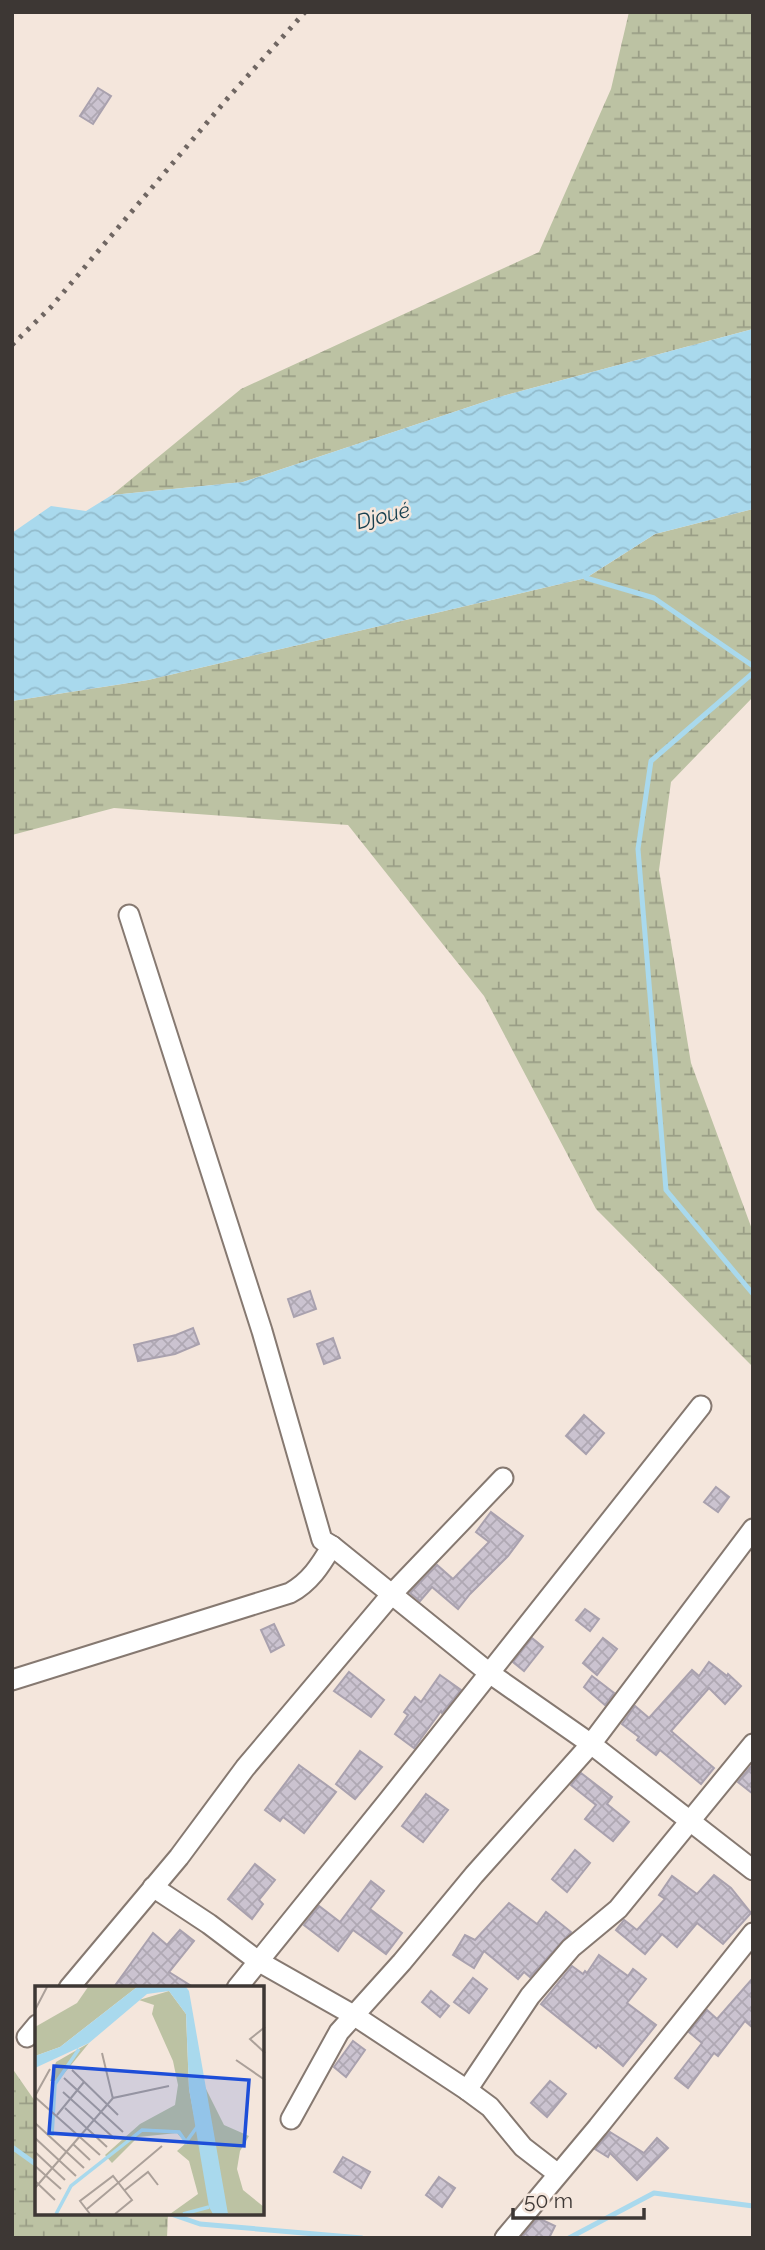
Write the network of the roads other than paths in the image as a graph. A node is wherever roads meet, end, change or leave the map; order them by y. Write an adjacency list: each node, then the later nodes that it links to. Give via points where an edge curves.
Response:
1 (129, 915): 5 (street, via 262,1331 321,1540)
2 (701, 1405): 7 (street)
3 (503, 1478): 6 (street)
4 (753, 1529): 9 (street)
5 (332, 1546): 6 (street); 8 (street, via 317,1571 290,1593)
6 (391, 1595): 7 (street); 13 (street, via 245,1768)
7 (488, 1672): 9 (street); 15 (street)
8 (12, 1680)
9 (591, 1744): 11 (street); 18 (street)
10 (753, 1744): 11 (street)
11 (690, 1821): 12 (street); 19 (street, via 618,1909 572,1948 530,1996)
12 (753, 1870)
13 (153, 1887): 15 (street); 16 (street)
14 (753, 1933): 21 (street)
15 (258, 1961): 17 (street); 18 (street)
16 (70, 1986)
17 (238, 1986)
18 (355, 2016): 19 (street); 20 (street, via 339,2032)
19 (467, 2090): 21 (street, via 489,2107 523,2147)
20 (292, 2119)
21 (558, 2174): 22 (street)
22 (505, 2238)

